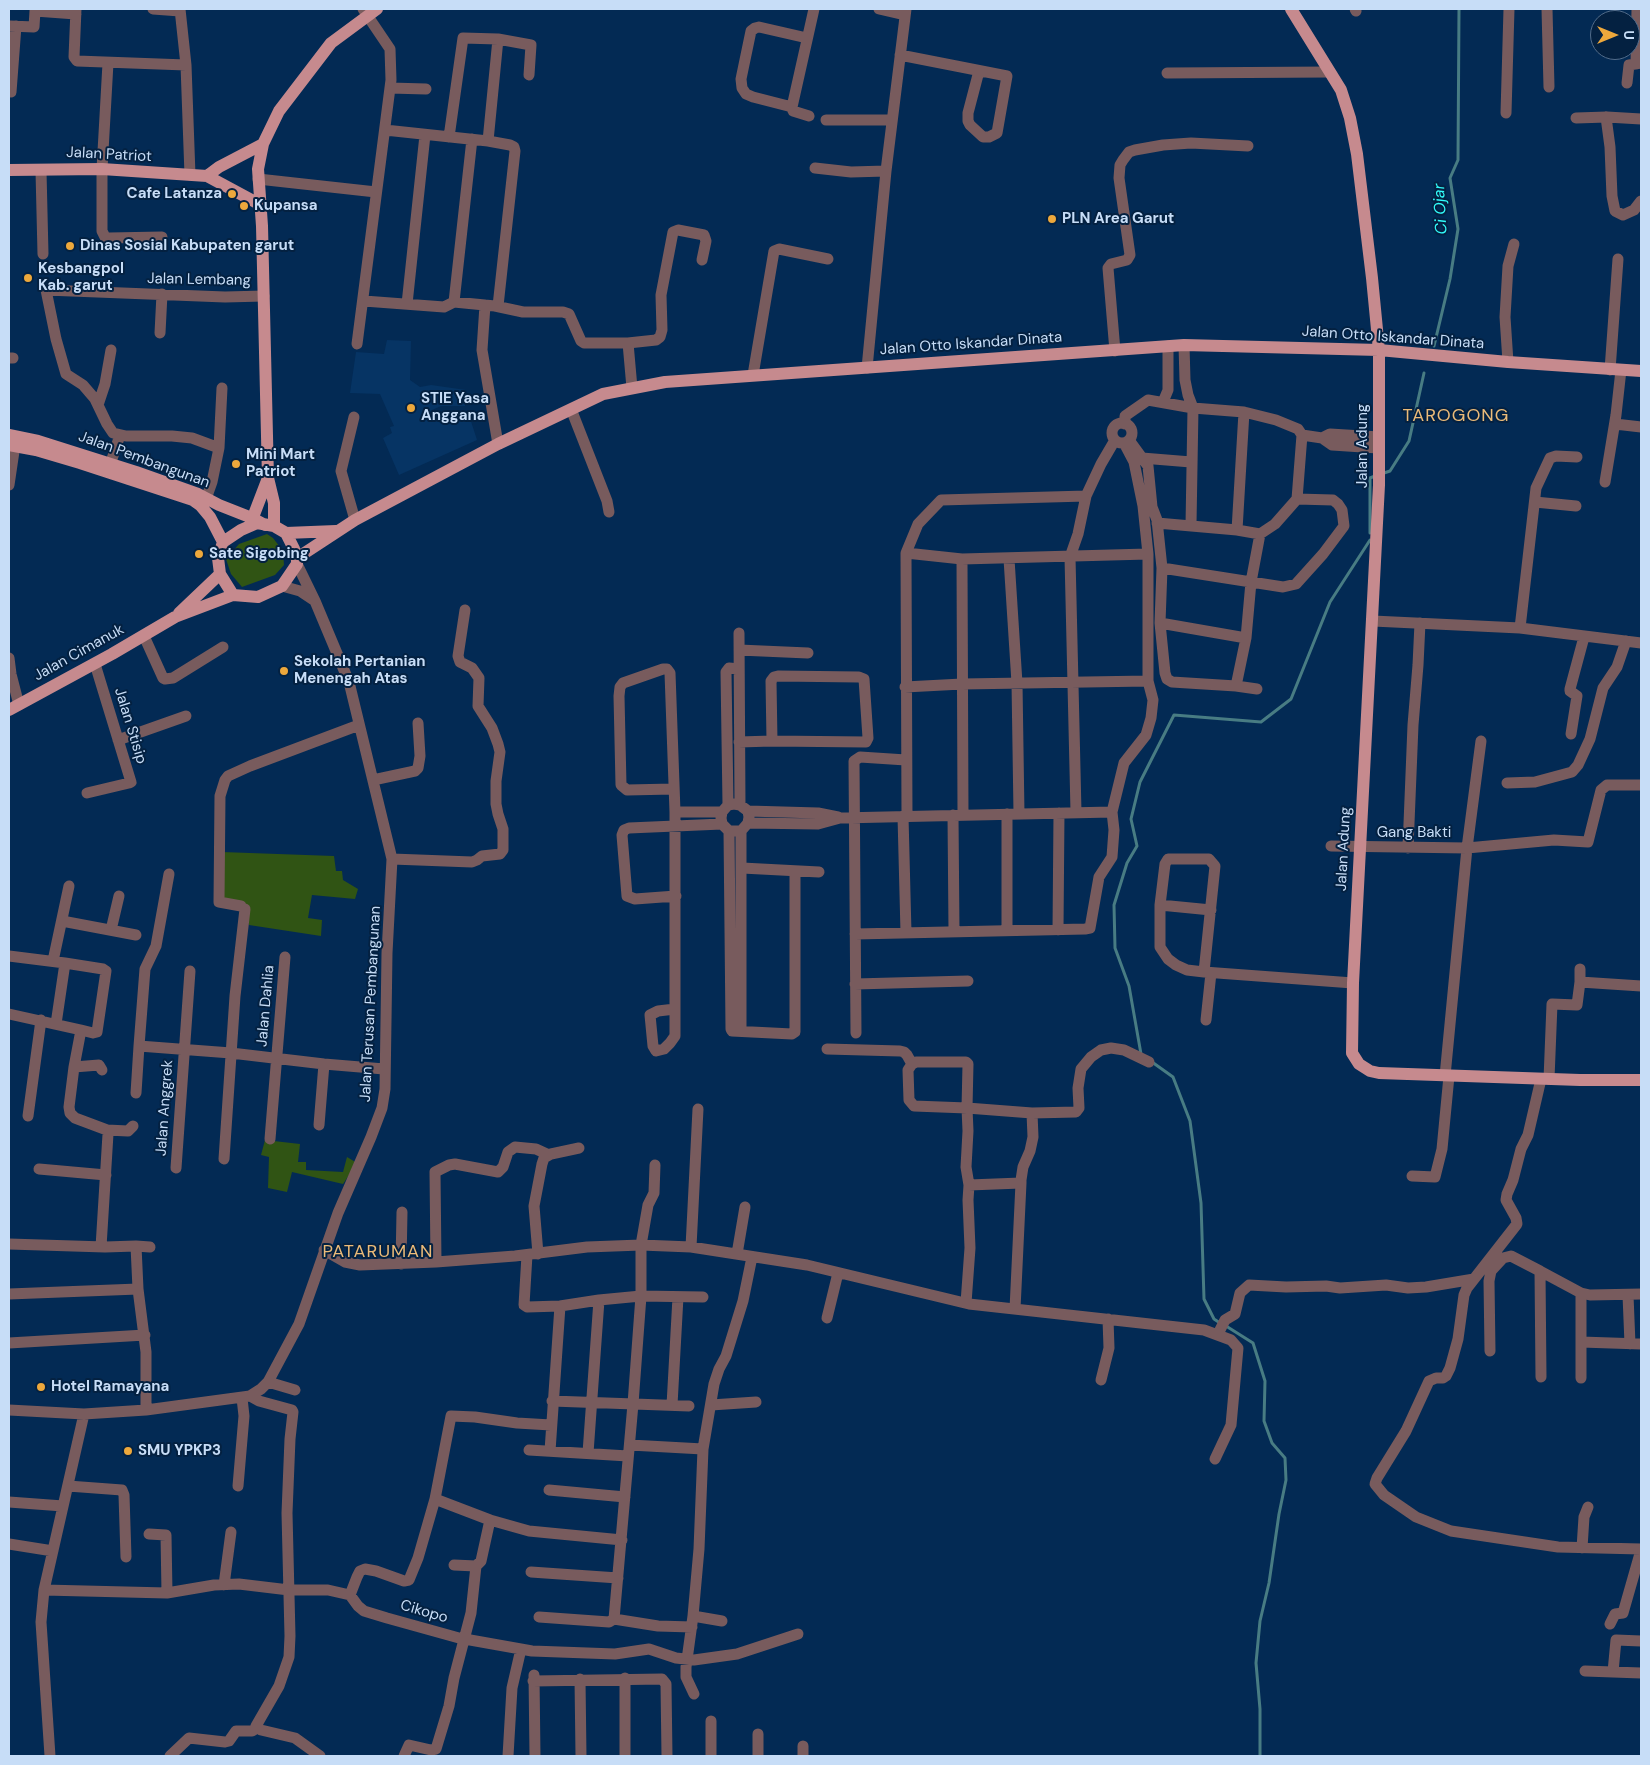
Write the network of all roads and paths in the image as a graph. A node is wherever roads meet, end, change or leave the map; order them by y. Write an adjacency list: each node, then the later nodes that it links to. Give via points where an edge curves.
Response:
1 (153, 9): 9 (street)
2 (814, 9): 14 (street)
3 (879, 9): 12 (street)
4 (1291, 9): 23 (main road, Jalan Adung)
5 (1509, 9): 31 (street)
6 (1547, 9): 26 (street)
7 (1637, 9): 19 (street)
8 (35, 10): 10 (street); 13 (street, via 34,27)
9 (180, 10): 20 (street)
10 (76, 11): 18 (street, via 75,59)
11 (370, 11): 27 (street, via 391,52); 43 (main road, via 331,43 279,111)
12 (906, 12): 16 (street)
13 (12, 26): 17 (street)
14 (807, 38): 30 (street); 30 (street, via 759,27 751,32 742,88 753,97)
15 (498, 39): 24 (street, via 531,45); 40 (street, via 463,38); 42 (street)
16 (900, 55): 21 (street); 37 (street)
17 (11, 59): 29 (street)
18 (108, 63): 20 (street); 46 (street)
19 (1639, 63): 25 (street, via 1628,67)
20 (186, 65): 50 (street)
21 (979, 71): 21 (street, via 1007,76 997,133 989,136 983,136 968,121)
22 (1167, 72): 23 (street)
23 (1330, 72): 76 (main road, Jalan Adung, via 1341,90 1357,154)
24 (529, 75)
25 (1627, 83)
26 (1549, 87)
27 (390, 88): 28 (street); 38 (street)
28 (426, 90)
29 (12, 92)
30 (792, 107): 32 (street, via 793,111)
31 (1506, 113)
32 (808, 116)
33 (1606, 117): 34 (street); 35 (street); 54 (street, via 1615,211 1623,215)
34 (1576, 118)
35 (1641, 119)
36 (826, 120): 37 (street)
37 (892, 120): 49 (street)
38 (385, 130): 39 (street); 53 (street)
39 (425, 135): 40 (street); 66 (street)
40 (449, 137): 41 (street)
41 (472, 139): 42 (street); 65 (street)
42 (488, 141): 68 (street, via 510,144 515,152)
43 (263, 144): 51 (main road, via 219,166); 52 (main road)
44 (1248, 146): 75 (street, via 1163,145 1129,152 1123,160 1119,178 1130,255 1127,260 1111,264 1108,268)
45 (814, 168): 49 (street)
46 (102, 169): 48 (main road, Jalan Patriot); 50 (main road, Jalan Patriot); 56 (street, via 102,230 106,237)
47 (9, 170): 48 (main road, Jalan Patriot)
48 (41, 171): 58 (street)
49 (886, 171): 78 (street)
50 (190, 175): 51 (main road, Jalan Patriot)
51 (207, 176): 55 (main road, Jalan Patriot)
52 (258, 179): 53 (street); 55 (main road)
53 (376, 192): 64 (street)
54 (1641, 202)
55 (259, 204): 63 (main road)
56 (162, 238)
57 (1514, 244): 77 (street, via 1508,266 1505,317)
58 (43, 254)
59 (828, 259): 81 (street, via 779,249 774,251)
60 (1618, 259): 79 (street)
61 (702, 260): 70 (street, via 704,235 673,232 661,295 660,337)
62 (162, 294): 63 (street, Jalan Lembang); 69 (street); 85 (street, Jalan Lembang, via 46,290 66,374 83,385)
63 (264, 296): 104 (main road)
64 (364, 301): 66 (street); 71 (street)
65 (454, 302): 66 (street, via 444,307); 67 (street)
66 (407, 304)
67 (485, 305): 68 (street); 98 (street, via 482,350)
68 (498, 306): 70 (street, via 523,312 563,312 569,314 584,342)
69 (160, 333)
70 (628, 343): 83 (street)
71 (357, 344)
72 (1184, 345): 73 (main road, Jalan Otto Iskandar Dinata); 76 (main road, Jalan Otto Iskandar Dinata); 86 (street, via 1185,380)
73 (1168, 346): 75 (main road, Jalan Otto Iskandar Dinata); 84 (street, via 1168,390)
74 (110, 350): 85 (street, via 106,384)
75 (1115, 350): 78 (main road, Jalan Otto Iskandar Dinata)
76 (1379, 350): 77 (main road, Jalan Otto Iskandar Dinata); 97 (main road, Jalan Adung)
77 (1508, 362): 79 (main road, Jalan Otto Iskandar Dinata)
78 (867, 368): 81 (main road, Jalan Otto Iskandar Dinata)
79 (1616, 370): 80 (main road, Jalan Otto Iskandar Dinata); 91 (street)
80 (1641, 371)
81 (753, 375): 83 (main road, Jalan Otto Iskandar Dinata)
82 (222, 388): 99 (street)
83 (632, 388): 87 (main road, Jalan Otto Iskandar Dinata, via 603,394)
84 (1163, 402): 86 (street); 90 (street, via 1148,400 1126,416)
85 (98, 405): 93 (street, Jalan Lembang, via 113,433)
86 (1193, 408): 88 (street); 102 (street)
87 (571, 410): 98 (main road, Jalan Otto Iskandar Dinata); 113 (street, via 608,501)
88 (1244, 412): 94 (street, via 1298,428); 120 (street)
89 (354, 417): 115 (street, via 341,471)
90 (1125, 424): 96 (street, via 1131,430); 96 (street, via 1118,424 1112,434)
91 (1615, 424): 92 (street); 105 (street)
92 (1641, 427)
93 (120, 435): 99 (street, via 192,438); 103 (street)
94 (1302, 436): 97 (street, via 1322,438 1332,445); 108 (street)
95 (12, 440): 103 (main road, Jalan Pembangunan, via 38,441); 106 (street)
96 (1123, 441): 100 (street); 107 (street, via 1101,464); 126 (street, via 1134,462)
97 (1379, 442): 139 (main road, Jalan Adung, via 1380,484)
98 (498, 444): 115 (main road, Jalan Otto Iskandar Dinata)
99 (218, 448): 109 (street, via 212,482)
100 (1142, 458): 102 (street); 117 (street, via 1148,466 1150,495)
101 (1577, 458): 110 (street, via 1550,458 1536,488)
102 (1191, 462): 119 (street)
103 (109, 468): 109 (main road, Jalan Pembangunan, via 198,494)
104 (268, 478): 116 (main road); 118 (main road, via 274,503)
105 (1605, 482)
106 (9, 485)
107 (1086, 496): 125 (street, via 941,500 918,524); 127 (street)
108 (1297, 498): 123 (street, via 1275,524); 133 (street, via 1333,500 1342,510 1344,526 1296,584 1283,587)
109 (203, 502): 111 (main road, Jalan Pembangunan); 114 (main road, Jalan Pembangunan)
110 (1535, 502): 112 (street); 142 (street)
111 (219, 505): 114 (main road); 116 (main road, Jalan Pembangunan)
112 (1576, 506)
113 (609, 512)
114 (210, 517): 124 (main road, Jalan Pembangunan)
115 (355, 520): 121 (main road, Jalan Otto Iskandar Dinata)
116 (250, 522): 118 (main road, Jalan Pembangunan); 124 (main road)
117 (1158, 523): 119 (street); 131 (street)
118 (270, 525): 122 (main road)
119 (1191, 525): 120 (street)
120 (1237, 530): 123 (street)
121 (337, 531): 122 (main road); 130 (main road, Jalan Otto Iskandar Dinata)
122 (286, 533): 130 (main road)
123 (1260, 534): 133 (street)
124 (223, 542): 132 (main road, via 218,558)
125 (906, 553): 128 (street); 160 (street)
126 (1148, 554): 127 (street); 155 (street)
127 (1070, 557): 129 (street); 156 (street)
128 (962, 559): 129 (street); 158 (street)
129 (1009, 559): 157 (street)
130 (297, 561): 134 (main road); 136 (street, Jalan Terusan Pembangunan)
131 (1162, 568): 133 (street); 140 (street)
132 (220, 574): 135 (main road); 138 (main road)
133 (1250, 582): 146 (street)
134 (282, 586): 135 (main road, via 258,597); 136 (street)
135 (233, 595): 138 (main road)
136 (315, 601): 165 (street, Jalan Terusan Pembangunan, via 349,682)
137 (465, 610): 196 (street, via 458,656 460,662 472,668 479,678 478,706 492,728 500,752 496,804 503,829 503,850 500,854 482,856 472,862)
138 (175, 617): 144 (main road, Jalan Cimanuk)
139 (1372, 621): 141 (street); 193 (main road, Jalan Adung)
140 (1160, 623): 146 (street); 159 (street, via 1167,679)
141 (1420, 623): 142 (street); 194 (street)
142 (1520, 628): 145 (street)
143 (739, 633): 150 (street)
144 (141, 637): 149 (street, via 165,679 173,678); 153 (main road, Jalan Cimanuk)
145 (1584, 637): 147 (street); 166 (street, via 1570,689 1577,696)
146 (1246, 638): 159 (street)
147 (1626, 641): 148 (street); 173 (street, via 1617,667 1603,688 1590,739 1578,765 1572,772 1535,782)
148 (1641, 643)
149 (223, 647)
150 (739, 650): 151 (street); 154 (street)
151 (808, 653)
152 (9, 658): 162 (street)
153 (95, 664): 162 (main road, Jalan Cimanuk); 167 (street, Jalan Stisip)
154 (739, 669): 170 (street); 178 (street, via 729,668 726,672)
155 (1148, 681): 156 (street); 181 (street, via 1153,700 1149,727 1146,736 1124,762)
156 (1073, 682): 157 (street); 180 (street)
157 (1017, 683): 158 (street); 184 (street)
158 (962, 684): 160 (street); 185 (street)
159 (1236, 686): 161 (street)
160 (905, 687): 171 (street)
161 (1257, 689)
162 (14, 707)
163 (186, 716): 167 (street)
164 (418, 723): 172 (street, via 418,768)
165 (359, 725): 172 (street, Jalan Terusan Pembangunan); 237 (street, via 250,766 225,780 220,796 219,902 243,907)
166 (1571, 734)
167 (118, 740): 176 (street, Jalan Stisip, via 131,782)
168 (772, 740): 168 (street, via 866,742 864,679 774,677 771,681); 170 (street)
169 (1482, 741): 195 (street)
170 (739, 742): 177 (street)
171 (906, 760): 186 (street); 187 (street, via 860,757 854,761)
172 (373, 780): 196 (street, Jalan Terusan Pembangunan)
173 (1507, 783)
174 (1641, 785): 195 (street, Gang Bakti, via 1608,785 1601,790 1588,842 1554,840)
175 (673, 789): 175 (street, via 627,790 621,785 620,687 623,683 663,669 670,673); 179 (street)
176 (87, 793)
177 (744, 808): 178 (street, via 734,804); 188 (street, via 818,813); 190 (street, via 749,817)
178 (725, 809): 179 (street); 191 (street, via 721,818)
179 (675, 812): 189 (street)
180 (1076, 812): 181 (street); 182 (street)
181 (1112, 812): 209 (street, via 1112,857 1098,877 1090,928)
182 (1059, 813): 184 (street); 209 (street)
183 (1007, 814): 184 (street); 185 (street); 208 (street)
184 (1019, 814)
185 (958, 815): 186 (street); 211 (street)
186 (905, 816): 187 (street); 210 (street)
187 (854, 817): 188 (street); 213 (street)
188 (840, 818): 190 (street, via 818,824)
189 (675, 826): 191 (street); 203 (street); 203 (street, via 630,828 624,830 622,836 627,896 635,899)
190 (745, 827): 191 (street); 197 (street)
191 (726, 828): 212 (street)
192 (1331, 846): 193 (street, Gang Bakti)
193 (1361, 848): 194 (street, Gang Bakti); 224 (main road, Jalan Adung)
194 (1408, 848): 195 (street, Gang Bakti)
195 (1467, 848): 245 (street)
196 (392, 859): 243 (street, Jalan Terusan Pembangunan)
197 (742, 868): 198 (street); 212 (street)
198 (795, 871): 199 (street); 212 (street, via 795,1032 792,1034 732,1031)
199 (819, 872)
200 (169, 874): 234 (street, via 156,946 146,969)
201 (69, 886): 206 (street)
202 (119, 896): 207 (street)
203 (676, 896): 227 (street)
204 (1160, 905): 205 (street); 205 (street, via 1166,860 1209,859 1215,866); 221 (street, via 1160,947 1168,959 1187,970)
205 (1210, 910): 221 (street)
206 (62, 921): 207 (street); 217 (street)
207 (111, 930): 214 (street)
208 (1007, 930): 209 (street); 211 (street)
209 (1058, 930)
210 (906, 932): 211 (street); 213 (street)
211 (954, 932)
212 (736, 933)
213 (855, 934): 225 (street)
214 (136, 935)
215 (9, 956): 217 (street)
216 (286, 957): 238 (street, Jalan Dahlia)
217 (53, 961): 218 (street)
218 (65, 963): 231 (street); 232 (street, via 106,971 97,1032)
219 (1580, 969): 223 (street)
220 (190, 971): 236 (street, Jalan Anggrek)
221 (1208, 973): 224 (street); 230 (street)
222 (968, 981): 225 (street)
223 (1580, 982): 226 (street); 246 (street, via 1577,1005 1552,1004)
224 (1354, 983): 245 (main road, Jalan Adung, via 1352,1053 1359,1064 1379,1073)
225 (856, 984): 233 (street)
226 (1641, 986)
227 (675, 1009)
228 (9, 1014): 229 (street)
229 (41, 1020): 231 (street); 252 (street)
230 (1206, 1020)
231 (56, 1024): 232 (street)
232 (81, 1030): 242 (street)
233 (856, 1033)
234 (139, 1046): 236 (street); 248 (street)
235 (827, 1049): 241 (street, via 900,1051)
236 (184, 1050): 237 (street); 262 (street, Jalan Anggrek)
237 (231, 1052): 238 (street); 259 (street)
238 (277, 1058): 240 (street); 256 (street, Jalan Dahlia)
239 (1149, 1062): 251 (street, via 1124,1050 1101,1050 1081,1068 1076,1112)
240 (324, 1064): 243 (street); 253 (street)
241 (912, 1064): 249 (street, via 908,1070 910,1103 914,1106); 249 (street, via 968,1063)
242 (74, 1067): 244 (street, via 99,1065); 255 (street, via 70,1113)
243 (384, 1069): 275 (street, Jalan Terusan Pembangunan, via 382,1108)
244 (102, 1070)
245 (1447, 1076): 246 (main road, Jalan Adung); 264 (street, via 1442,1149 1435,1177)
246 (1545, 1079): 247 (main road, Jalan Adung); 283 (street, via 1528,1135 1520,1149 1514,1180 1506,1196 1517,1224)
247 (1641, 1080)
248 (136, 1093)
249 (967, 1108): 251 (street); 266 (street, via 966,1166)
250 (698, 1109): 273 (street)
251 (1032, 1113): 265 (street, via 1033,1137)
252 (28, 1116)
253 (320, 1125)
254 (133, 1126): 255 (street, via 128,1131)
255 (107, 1130): 263 (street)
256 (270, 1139)
257 (579, 1148): 258 (street)
258 (549, 1155): 277 (street, via 542,1164 534,1206); 279 (street, via 524,1146 515,1147 508,1152 503,1168 498,1172 455,1164 435,1172)
259 (224, 1159)
260 (655, 1165): 270 (street, via 654,1193 648,1205)
261 (39, 1168): 263 (street)
262 (176, 1168)
263 (106, 1174): 274 (street)
264 (1412, 1176)
265 (1021, 1183): 266 (street); 295 (street)
266 (969, 1185): 293 (street, via 970,1248)
267 (745, 1207): 276 (street)
268 (402, 1212): 280 (street)
269 (9, 1244): 274 (street)
270 (641, 1245): 273 (street); 277 (street, via 587,1247); 289 (street)
271 (136, 1246): 272 (street); 274 (street); 284 (street)
272 (150, 1246)
273 (691, 1246): 276 (street)
274 (101, 1247)
275 (324, 1250): 280 (street, via 345,1262 360,1265); 307 (street, Jalan Terusan Pembangunan, via 299,1324)
276 (736, 1254): 278 (street)
277 (533, 1255): 279 (street); 294 (street, via 524,1305 530,1308)
278 (752, 1257): 282 (street); 315 (street, via 743,1301 714,1384)
279 (436, 1262): 280 (street)
280 (402, 1264)
281 (1540, 1271): 285 (street); 303 (street, via 1511,1256 1503,1258 1491,1271); 304 (street)
282 (838, 1273): 293 (street); 296 (street)
283 (1474, 1279): 298 (street, via 1408,1288 1386,1285 1340,1288 1249,1285 1240,1293 1235,1314 1225,1320); 340 (street, via 1464,1295 1458,1340 1450,1368 1443,1378 1429,1381 1406,1431 1375,1484 1384,1495 1416,1517 1451,1530)
284 (138, 1290): 286 (street); 299 (street)
285 (1580, 1293): 288 (street, via 1590,1296); 300 (street)
286 (9, 1294)
287 (1641, 1294): 288 (street)
288 (1628, 1295): 302 (street)
289 (641, 1296): 290 (street); 292 (street); 313 (street)
290 (678, 1297): 291 (street); 314 (street)
291 (703, 1297)
292 (599, 1300): 294 (street); 312 (street)
293 (966, 1303): 295 (street)
294 (560, 1306): 310 (street)
295 (1015, 1309): 297 (street)
296 (827, 1318)
297 (1108, 1319): 298 (street); 306 (street, via 1109,1348)
298 (1219, 1333): 326 (street, via 1235,1343 1238,1354 1231,1425)
299 (145, 1335): 301 (street); 318 (street)
300 (1582, 1342): 302 (street); 305 (street)
301 (9, 1343)
302 (1635, 1344)
303 (1490, 1352)
304 (1541, 1377)
305 (1580, 1378)
306 (1101, 1380)
307 (268, 1382): 308 (street); 309 (street, Jalan Terusan Pembangunan)
308 (295, 1390)
309 (246, 1397): 318 (street); 328 (street); 350 (street, via 293,1412 287,1513)
310 (552, 1401): 312 (street); 320 (street)
311 (756, 1402): 315 (street)
312 (592, 1403): 313 (street); 325 (street)
313 (633, 1404): 314 (street); 323 (street)
314 (672, 1405): 316 (street)
315 (711, 1405): 321 (street)
316 (689, 1406)
317 (9, 1410): 319 (street)
318 (146, 1410): 319 (street)
319 (84, 1414): 327 (street)
320 (551, 1425): 324 (street); 331 (street, via 451,1416)
321 (703, 1449): 323 (street); 356 (street)
322 (528, 1450): 324 (street)
323 (629, 1450): 325 (street); 330 (street)
324 (550, 1451): 325 (street)
325 (588, 1453)
326 (1215, 1459)
327 (68, 1486): 333 (street); 343 (street, via 122,1490)
328 (238, 1486)
329 (549, 1490): 330 (street)
330 (625, 1497): 338 (street)
331 (435, 1499): 335 (street); 352 (street, via 409,1580 365,1569 360,1571)
332 (9, 1502): 333 (street)
333 (63, 1506): 341 (street)
334 (1588, 1507): 340 (street, via 1584,1517)
335 (490, 1520): 338 (street, via 529,1531); 345 (street, via 483,1557)
336 (231, 1532): 348 (street)
337 (149, 1534): 351 (street, via 166,1535)
338 (622, 1540): 347 (street)
339 (9, 1544): 341 (street)
340 (1582, 1548): 342 (street)
341 (53, 1550): 349 (street)
342 (1641, 1550): 357 (street, via 1623,1613 1615,1614)
343 (126, 1556)
344 (454, 1564): 345 (street)
345 (476, 1566): 359 (street, via 474,1598)
346 (531, 1572): 347 (street)
347 (618, 1578): 354 (street)
348 (224, 1585): 350 (street); 351 (street)
349 (44, 1590): 351 (street); 372 (street, via 41,1622)
350 (289, 1590): 352 (street, via 328,1590); 370 (street, via 289,1657 279,1686 256,1723)
351 (167, 1593)
352 (350, 1595): 359 (street, Cikopo, via 364,1611)
353 (539, 1617): 354 (street, via 609,1622)
354 (614, 1619): 356 (street, via 658,1626)
355 (722, 1621): 356 (street)
356 (692, 1622): 362 (street)
357 (1610, 1624)
358 (798, 1634): 362 (street, Cikopo, via 737,1654)
359 (464, 1639): 361 (street, Cikopo); 375 (street, via 436,1748 431,1750 409,1745)
360 (1641, 1641): 364 (street, via 1616,1640)
361 (521, 1649): 362 (street, Cikopo, via 615,1654 649,1649); 376 (street, via 512,1688)
362 (686, 1660): 368 (street, via 686,1677)
363 (1585, 1670): 364 (street)
364 (1612, 1672): 365 (street)
365 (1641, 1673)
366 (625, 1678): 367 (street); 379 (street); 380 (street, via 664,1680)
367 (580, 1680): 377 (street, via 534,1677); 378 (street)
368 (694, 1694)
369 (711, 1721): 381 (street)
370 (257, 1728): 373 (street, via 236,1731 227,1742 189,1738); 374 (street, via 295,1738)
371 (758, 1734): 382 (street)
372 (50, 1756)
373 (170, 1756)
374 (320, 1756)
375 (404, 1756)
376 (508, 1756)
377 (535, 1756)
378 (581, 1756)
379 (625, 1756)
380 (667, 1756)
381 (711, 1756)
382 (758, 1756)

